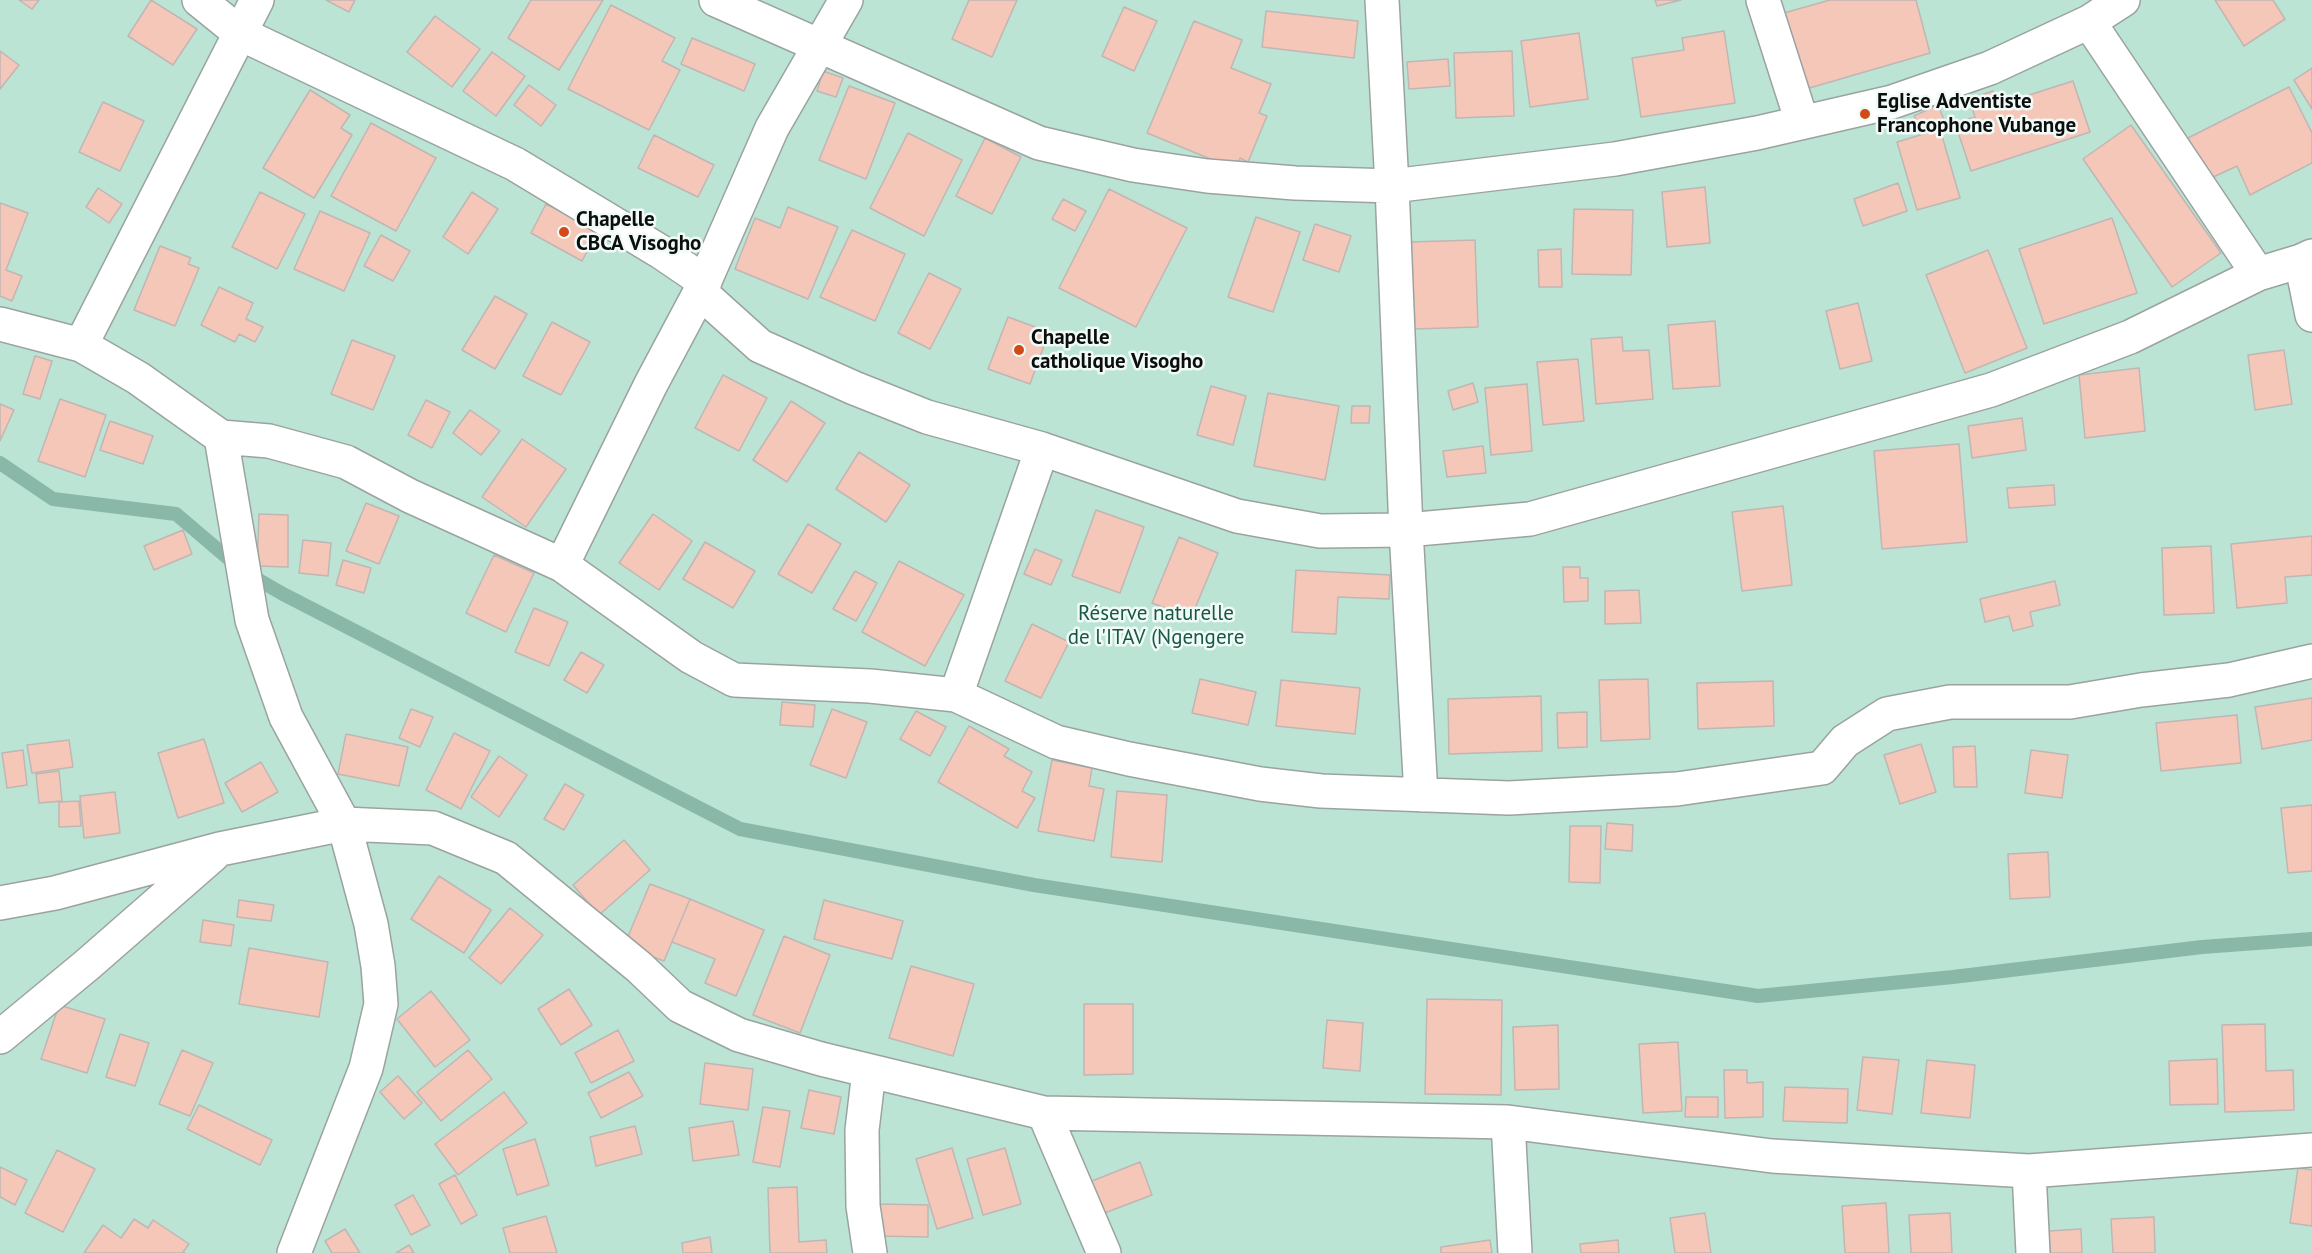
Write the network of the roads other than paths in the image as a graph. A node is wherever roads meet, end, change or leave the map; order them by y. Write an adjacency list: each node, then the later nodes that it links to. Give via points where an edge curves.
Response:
1 (199, 0): 9 (street)
2 (257, 0): 9 (street)
3 (716, 0): 10 (street)
4 (846, 0): 10 (street)
5 (1382, 0): 12 (street)
6 (1763, 0): 11 (street)
7 (2123, 0): 8 (street)
8 (2089, 22): 11 (street, via 1990,68 1892,102); 14 (street)
9 (241, 34): 15 (street, via 515,164 661,252); 18 (street)
10 (820, 44): 12 (street, via 1039,143 1133,165 1207,176); 15 (street, via 772,128)
11 (1802, 122): 12 (street, via 1615,159)
12 (1392, 186): 21 (street)
13 (2307, 259): 14 (street); 16 (street)
14 (2258, 274): 21 (street, via 2130,337 1991,390 1530,519)
15 (702, 287): 20 (street, via 760,346 927,417); 22 (street)
16 (2312, 315)
17 (0, 324): 18 (street)
18 (81, 345): 19 (street, via 138,378)
19 (221, 437): 22 (street, via 269,441 346,462 420,501); 26 (street, via 252,620 286,717)
20 (1042, 449): 21 (street, via 1237,516 1320,531); 24 (street)
21 (1406, 530): 25 (street)
22 (562, 565): 24 (street, via 691,657 734,680 870,686)
23 (2312, 661): 25 (street, via 2229,680 2070,702 1950,702 1887,714 1845,741 1822,768 1677,789 1509,798)
24 (956, 695): 25 (street, via 1056,742 1129,759 1260,784)
25 (1421, 795)
26 (344, 824): 27 (street); 30 (street, via 433,828 506,858 639,967 680,1006 739,1035); 35 (street, via 371,924 381,1004 366,1068)
27 (220, 849): 28 (street, via 56,893); 29 (street)
28 (0, 903)
29 (0, 1037)
30 (869, 1071): 31 (street); 36 (street, via 862,1130 863,1206)
31 (1044, 1113): 32 (street); 37 (street)
32 (1508, 1122): 34 (street, via 1772,1156); 38 (street)
33 (2312, 1150): 34 (street)
34 (2029, 1171): 39 (street)
35 (295, 1252)
36 (870, 1253)
37 (1104, 1253)
38 (1515, 1253)
39 (2033, 1253)

